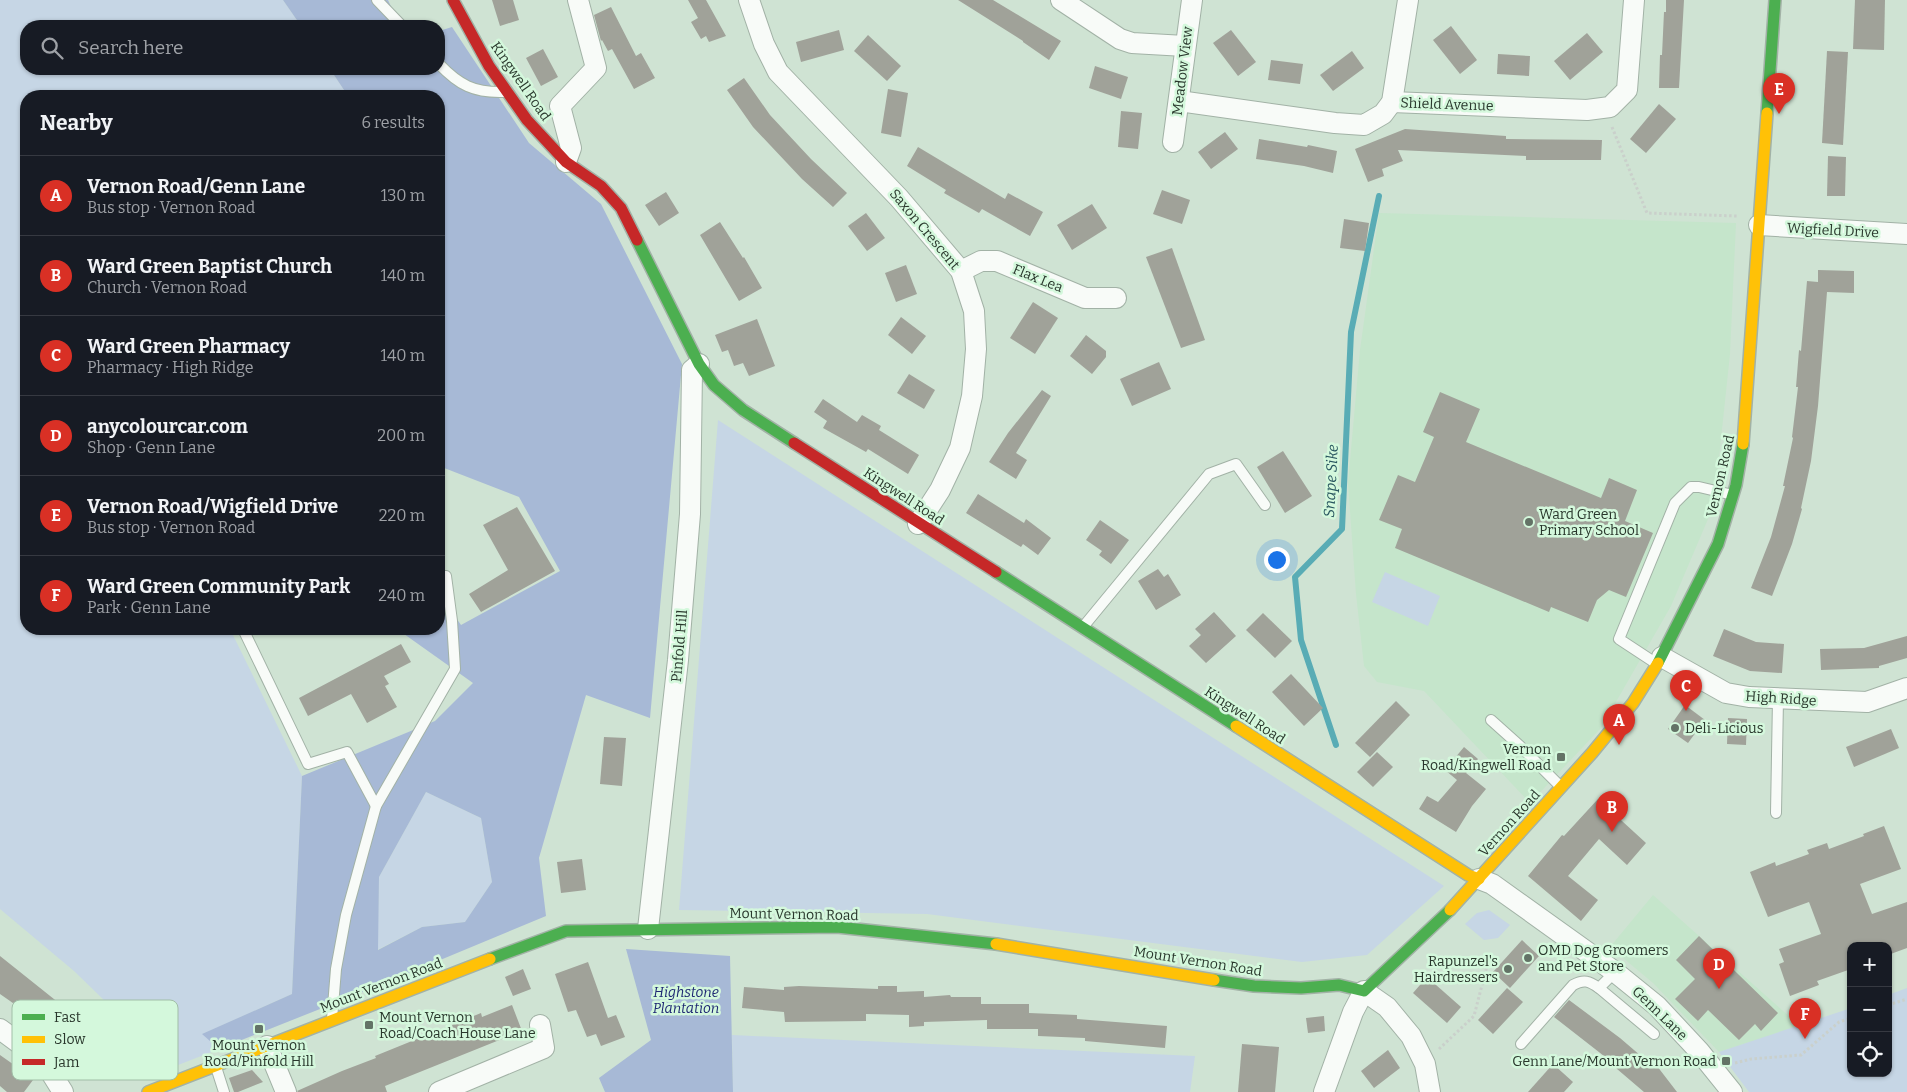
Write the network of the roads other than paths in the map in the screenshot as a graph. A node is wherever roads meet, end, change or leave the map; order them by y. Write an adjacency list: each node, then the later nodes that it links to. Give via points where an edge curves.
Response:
1 (377, 0): 10 (lane)
2 (454, 0): 13 (street, Kingwell Road)
3 (578, 0): 17 (street, via 596,68 560,106 571,148)
4 (749, 0): 20 (street, Saxon Crescent, via 764,44 778,72 900,198)
5 (1062, 0): 11 (street, via 1120,39 1132,43)
6 (1192, 0): 11 (street, Meadow View)
7 (1408, 0): 15 (street)
8 (1634, 0): 15 (street, Shield Avenue, via 1627,90 1610,107 1588,110)
9 (1775, 0): 18 (street, Vernon Road)
10 (396, 20)
11 (1185, 46): 14 (street, Meadow View)
12 (445, 70): 13 (lane, via 466,86 490,93)
13 (507, 92): 17 (street, Kingwell Road, via 527,120)
14 (1179, 100): 15 (street, Shield Avenue, via 1364,125 1383,114); 16 (street, Meadow View)
15 (1392, 102)
16 (1173, 142)
17 (566, 162): 22 (street, Kingwell Road, via 601,186 621,208)
18 (1759, 225): 19 (street, Wigfield Drive); 23 (street, Vernon Road, via 1746,432)
19 (1907, 234)
20 (961, 271): 21 (street, Flax Lea, via 981,262 997,261 1085,298); 25 (street, Saxon Crescent, via 974,311 976,349 972,396 960,448 940,490)
21 (1116, 298)
22 (699, 364): 25 (street, Kingwell Road, via 714,385 743,410); 37 (street, Pinfold Hill, via 692,370 690,514)
23 (1733, 495): 29 (street, Vernon Road, via 1718,544); 29 (lane, via 1691,487 1676,502 1619,639)
24 (1265, 505): 27 (lane, via 1236,464 1209,474)
25 (918, 524): 27 (street, Kingwell Road)
26 (446, 576): 34 (lane, via 455,669)
27 (1082, 628): 36 (street, Kingwell Road)
28 (246, 635): 34 (lane, via 308,764 347,752)
29 (1660, 661): 31 (street, High Ridge, via 1726,693); 33 (street, Vernon Road, via 1632,703)
30 (1907, 688): 31 (street, High Ridge, via 1867,702)
31 (1778, 699): 35 (lane)
32 (1491, 720): 33 (lane)
33 (1561, 787): 36 (street, Vernon Road)
34 (376, 806): 41 (lane, via 349,900 336,968)
35 (1776, 812)
36 (1479, 879): 38 (street, Genn Lane, via 1492,884); 40 (street, via 1443,918)
37 (648, 929): 40 (street, Mount Vernon Road, via 837,927 987,943 1254,986 1301,988 1339,985); 41 (street, Mount Vernon Road, via 566,931)
38 (1615, 972): 39 (lane); 57 (street, Genn Lane, via 1657,1006)
39 (1599, 988): 44 (lane); 46 (lane, via 1589,981 1573,986)
40 (1364, 991): 55 (street); 56 (street, via 1387,1008 1411,1036 1425,1064)
41 (332, 1020): 47 (street, Mount Vernon Road)
42 (540, 1025): 54 (street, via 544,1048)
43 (0, 1029): 45 (street)
44 (1654, 1034)
45 (12, 1039)
46 (1521, 1044)
47 (267, 1046): 48 (street, Mount Vernon Road); 53 (street)
48 (216, 1066): 51 (street, Mount Vernon Road); 52 (lane)
49 (56, 1080): 50 (street)
50 (63, 1092)
51 (148, 1092)
52 (224, 1092)
53 (286, 1092)
54 (439, 1092)
55 (1324, 1092)
56 (1430, 1092)
57 (1732, 1092)

